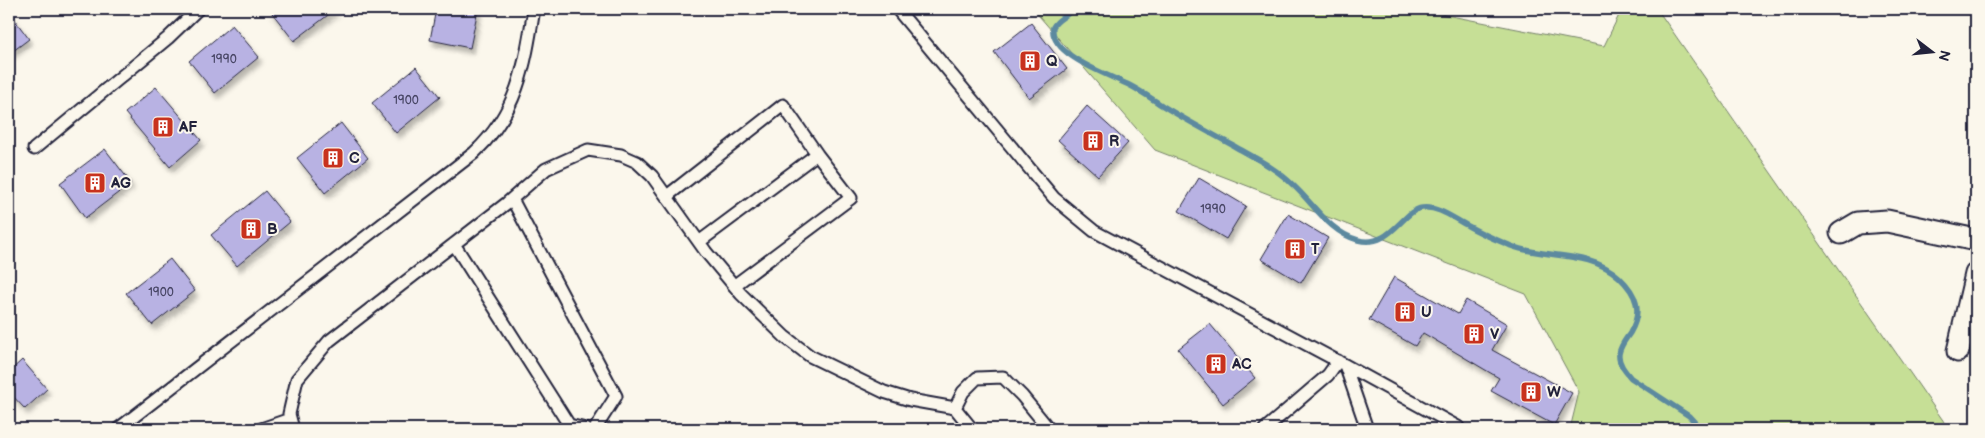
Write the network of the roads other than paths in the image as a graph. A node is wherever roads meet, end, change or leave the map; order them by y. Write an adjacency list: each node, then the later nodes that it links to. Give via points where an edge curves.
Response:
1 (198, 9): 4 (lane)
2 (534, 9): 18 (lane, via 516,94 489,139)
3 (897, 9): 15 (lane, via 1054,198 1094,231)
4 (34, 150)
5 (817, 154): 6 (lane, via 783,105); 10 (lane); 13 (lane, via 851,198)
6 (667, 196): 7 (lane, via 637,162 621,155 588,150 546,169); 10 (lane)
7 (512, 199): 11 (lane); 21 (lane, via 616,396)
8 (1841, 233): 9 (street, via 1858,223 1887,222)
9 (1976, 240)
10 (699, 242): 13 (lane)
11 (454, 244): 17 (lane, via 330,341 297,379 289,414); 20 (lane, via 569,425)
12 (1976, 274): 14 (street)
13 (734, 285): 16 (lane, via 785,337 810,356 884,392)
14 (1958, 351)
15 (1342, 363): 24 (lane); 25 (lane); 26 (lane)
16 (955, 408): 22 (lane); 23 (lane, via 977,378 1003,378)
17 (292, 424): 19 (lane)
18 (118, 429)
19 (261, 429)
20 (586, 429)
21 (595, 429)
22 (972, 429)
23 (1049, 429)
24 (1265, 429)
25 (1367, 429)
26 (1457, 429)

